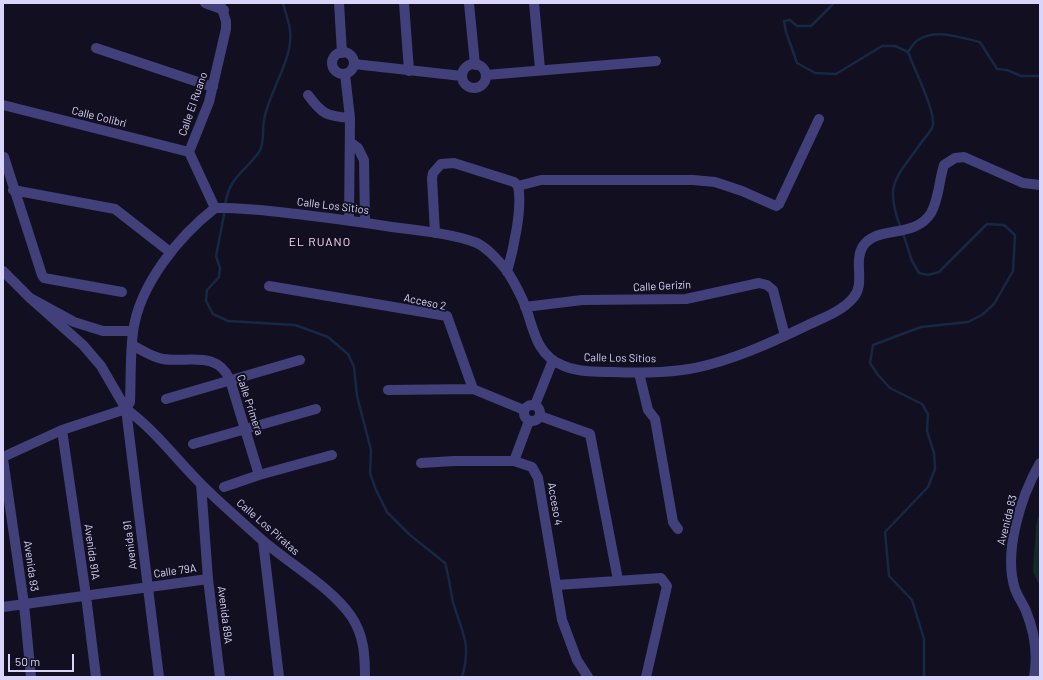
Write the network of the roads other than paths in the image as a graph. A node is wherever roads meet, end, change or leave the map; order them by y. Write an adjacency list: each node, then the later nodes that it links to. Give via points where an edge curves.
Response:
1 (205, 3): 6 (street)
2 (340, 3): 8 (street)
3 (404, 3): 13 (street)
4 (469, 3): 11 (street)
5 (534, 3): 12 (street)
6 (222, 7): 17 (street, Calle El Ruano, via 226,29)
7 (96, 48): 17 (street)
8 (342, 53): 10 (street, via 352,57); 14 (street, via 336,56 333,63 338,72)
9 (656, 61): 12 (street)
10 (354, 64): 13 (street); 14 (street, via 351,71)
11 (475, 64): 15 (street, via 481,67); 16 (street, via 465,69)
12 (540, 70): 15 (street)
13 (409, 71): 16 (street)
14 (345, 74): 20 (street)
15 (486, 75): 16 (street, via 482,86 474,88 467,86)
16 (462, 76)
17 (213, 87): 23 (street, Calle El Ruano)
18 (308, 95): 20 (street, via 318,109 328,116)
19 (3, 105): 23 (street, Calle Colibrí)
20 (350, 118): 22 (street)
21 (820, 119): 26 (street, via 776,206 728,186 693,180 541,180)
22 (350, 142): 29 (street); 30 (street, via 363,154)
23 (189, 152): 28 (street, Calle El Ruano)
24 (4, 157): 27 (street)
25 (1040, 185): 40 (street, Calle Los Sitios, via 1023,183 964,157 955,158 944,165 936,202 930,215 915,228 870,239 863,246 859,257 859,288 855,296 843,307)
26 (518, 186): 31 (street, via 483,171 454,163 441,164 432,178); 34 (street, via 519,202)
27 (13, 190): 32 (street, via 115,209); 36 (street, via 44,278)
28 (216, 208): 29 (street, Calle Los Sitios, via 259,209); 32 (street, via 189,230)
29 (349, 220): 30 (street, Calle Los Sitios)
30 (365, 222): 31 (street, Calle Los Sitios)
31 (435, 233): 34 (street, Calle Los Sitios, via 476,243 494,256)
32 (170, 252): 39 (street, via 138,308)
33 (3, 271): 37 (street)
34 (507, 272): 38 (street, Calle Los Sitios)
35 (269, 286): 46 (street, Acceso 2, via 447,316)
36 (122, 292)
37 (30, 298): 39 (street, via 74,322 89,327 103,331); 50 (street, via 83,345 101,366)
38 (526, 307): 40 (street, Calle Gerizín, via 582,300 686,299 759,283 773,290); 43 (street, Calle Los Sitios, via 536,340)
39 (133, 331): 41 (street)
40 (785, 336): 44 (street, Calle Los Sitios, via 711,364 682,370)
41 (132, 345): 45 (street, Calle Primera, via 156,358 196,359 215,363 226,372); 50 (street, via 130,402)
42 (300, 360): 45 (street)
43 (553, 360): 44 (street, Calle Los Sitios, via 574,369); 49 (street)
44 (639, 372): 66 (street, via 648,410 655,419 673,522)
45 (230, 380): 48 (street); 55 (street, Calle Primera)
46 (473, 389): 47 (street); 52 (street)
47 (388, 390)
48 (166, 399)
49 (534, 405): 52 (street, via 527,406); 53 (street, via 539,408)
50 (126, 409): 56 (street); 64 (street, Calle Los Piratas, via 144,422); 71 (street, Avenida 91)
51 (316, 409): 55 (street)
52 (524, 410): 54 (street)
53 (540, 416): 54 (street, via 534,421); 69 (street, via 590,434)
54 (529, 421): 60 (street)
55 (246, 428): 57 (street); 63 (street, Calle Primera)
56 (62, 430): 59 (street); 72 (street, Avenida 91A)
57 (193, 444)
58 (332, 455): 63 (street)
59 (3, 458): 73 (street, Avenida 93)
60 (514, 461): 62 (street, Acceso 4); 70 (street, Acceso 4, via 532,467 538,478)
61 (1040, 463): 83 (street, Avenida 83, via 1027,492 1011,558 1016,590 1036,641 1037,661)
62 (421, 464)
63 (259, 474): 65 (street)
64 (201, 484): 67 (street, Calle Los Piratas); 68 (street, Avenida 89A)
65 (224, 487)
66 (678, 529)
67 (263, 541): 79 (street); 80 (street, Calle Los Piratas, via 333,596 350,614 362,638 365,657)
68 (208, 579): 71 (street, Calle 79A); 78 (street, Avenida 89A)
69 (618, 580): 70 (street); 82 (street, via 661,578 667,586)
70 (557, 585): 81 (street, Acceso 4, via 562,620 577,660)
71 (147, 587): 72 (street, Calle 79A); 77 (street, Avenida 91)
72 (86, 596): 73 (street, Calle 79A); 76 (street, Avenida 91A)
73 (24, 604): 74 (street, Calle 79A); 75 (street, Avenida 93)
74 (3, 607)
75 (31, 677)
76 (96, 677)
77 (159, 677)
78 (220, 677)
79 (279, 677)
80 (364, 677)
81 (588, 677)
82 (646, 677)
83 (1034, 677)

